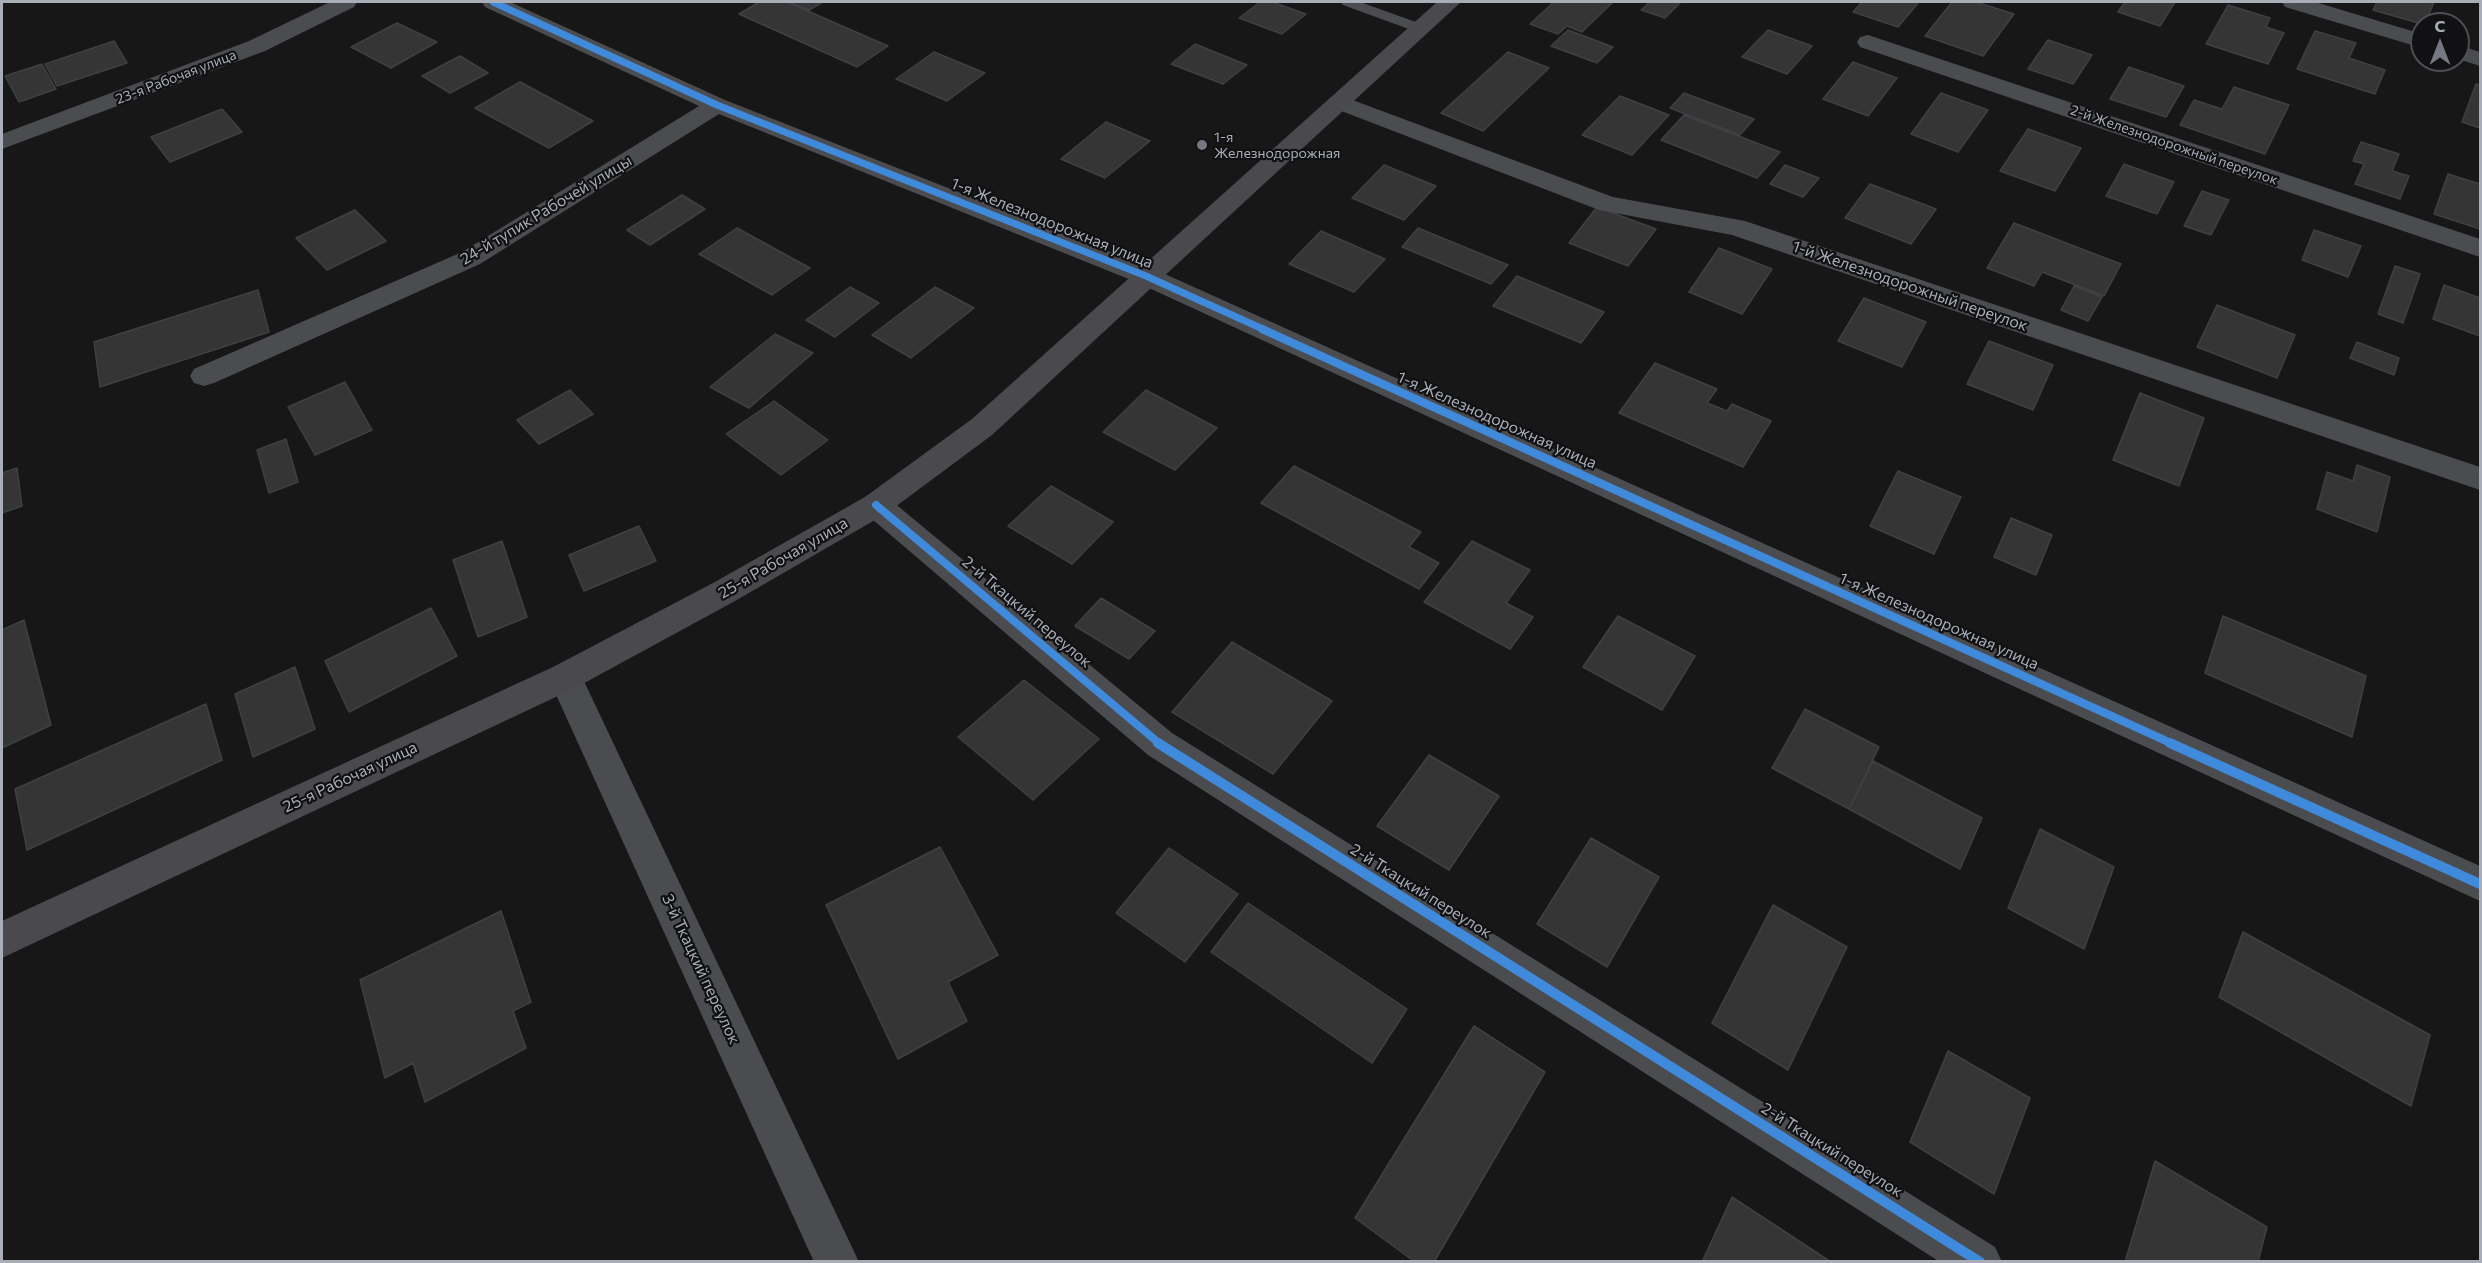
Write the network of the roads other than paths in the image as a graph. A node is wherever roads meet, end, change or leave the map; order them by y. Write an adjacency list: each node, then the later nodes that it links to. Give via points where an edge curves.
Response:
1 (346, 2): 11 (street, 23-я Рабочая улица, via 257,46)
2 (493, 2): 10 (street, 1-я Железнодорожная улица)
3 (1348, 2): 6 (lane)
4 (1450, 2): 6 (main road, 25-я Рабочая улица)
5 (2293, 2): 7 (street)
6 (1422, 29): 9 (main road, 25-я Рабочая улица)
7 (2410, 37)
8 (1868, 42): 12 (street, 2-й Железнодорожный переулок)
9 (1339, 102): 13 (main road, 25-я Рабочая улица); 15 (street, 1-й Железнодорожный переулок, via 1608,204 1736,226)
10 (717, 105): 13 (street, 1-я Железнодорожная улица); 14 (street, 24-й тупик Рабочей улицы, via 471,258)
11 (2, 142)
12 (2481, 248)
13 (1146, 276): 16 (main road, 25-я Рабочая улица, via 1080,341 982,427); 18 (street, 1-я Железнодорожная улица)
14 (204, 376)
15 (2481, 479)
16 (876, 505): 17 (main road, 25-я Рабочая улица); 21 (street, 2-й Ткацкий переулок, via 1160,744)
17 (565, 677): 19 (main road, 25-я Рабочая улица); 20 (street, 3-й Ткацкий переулок)
18 (2481, 884)
19 (2, 940)
20 (837, 1262)
21 (1980, 1262)

